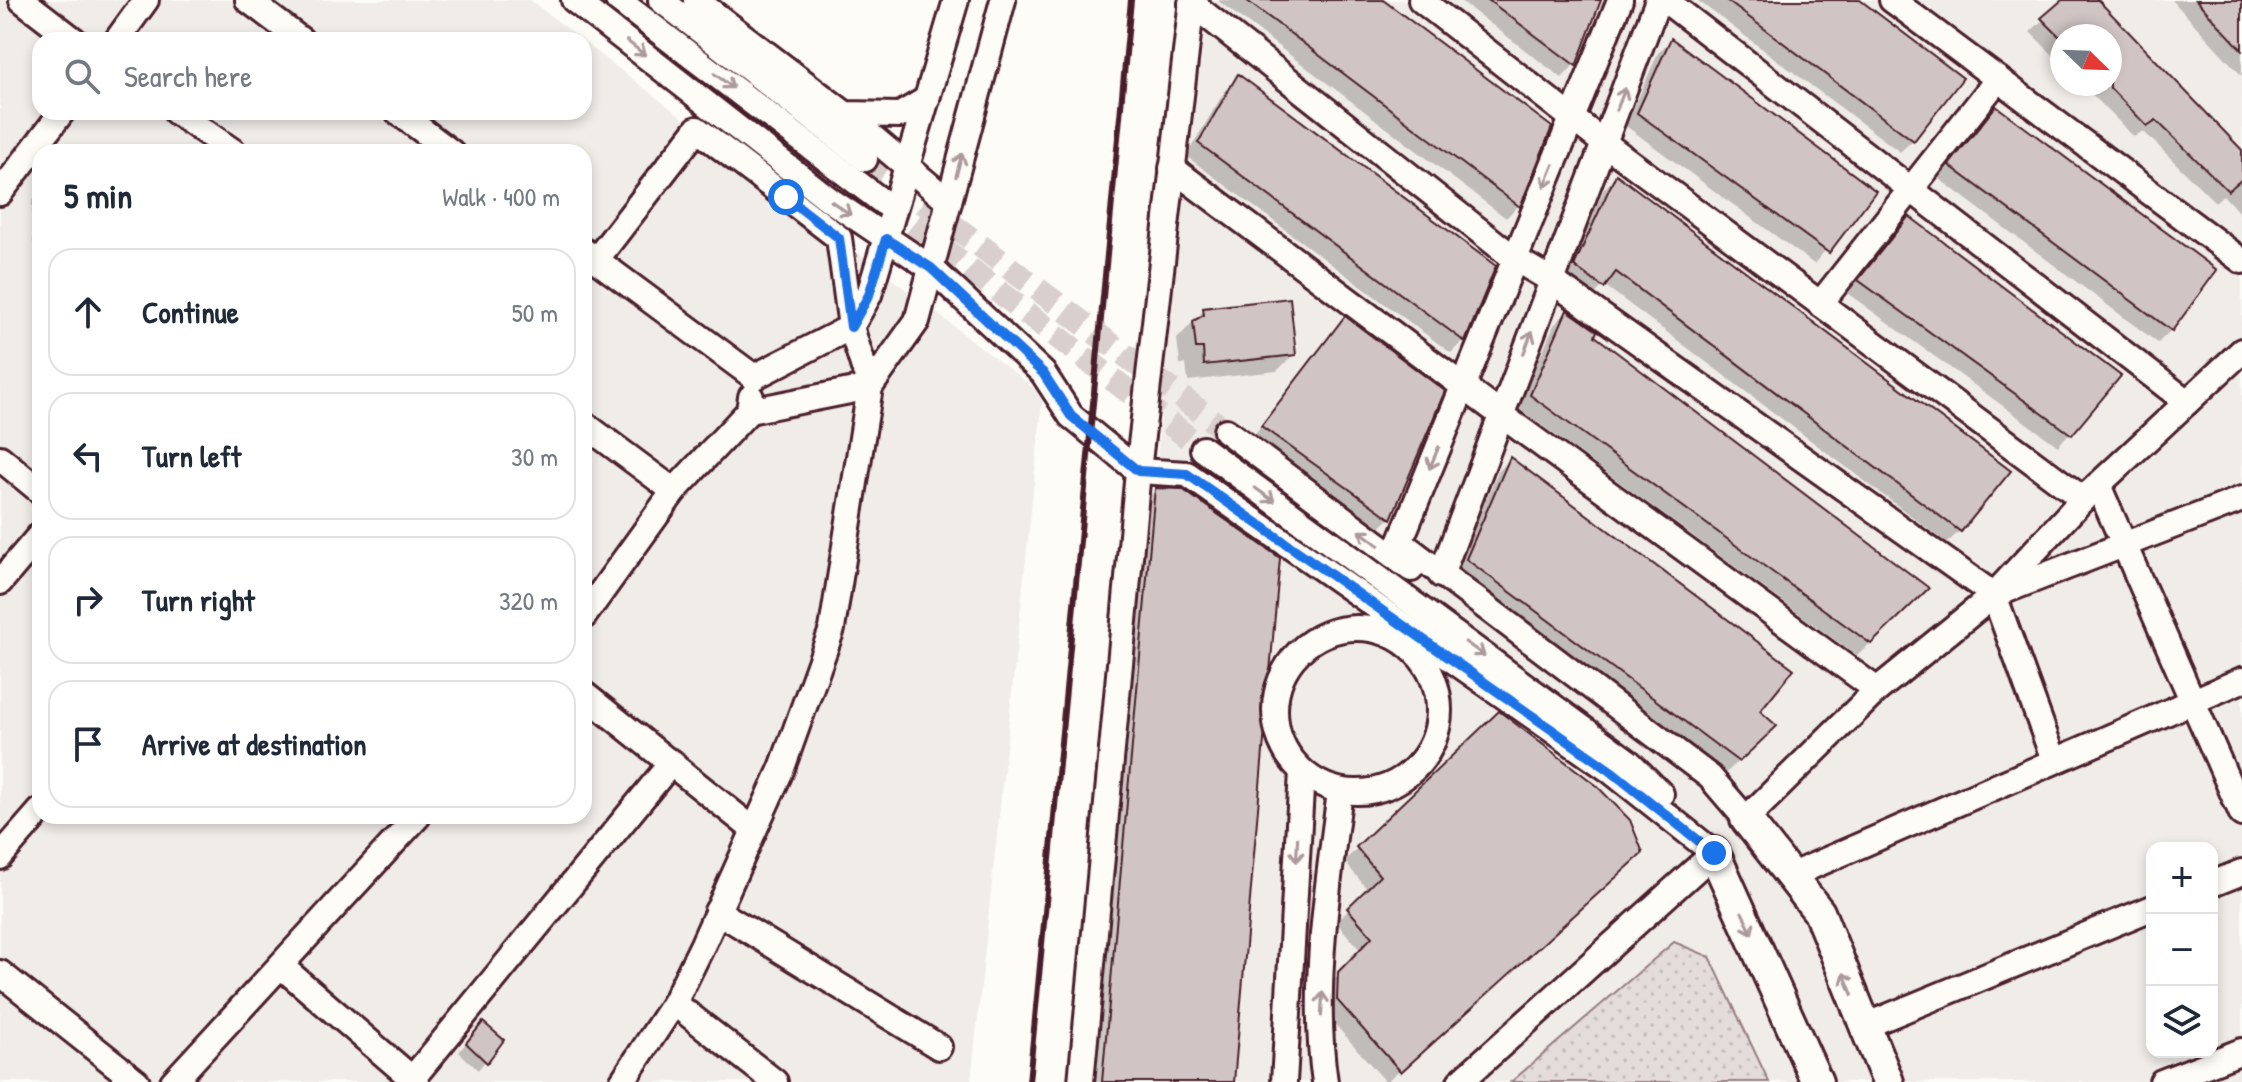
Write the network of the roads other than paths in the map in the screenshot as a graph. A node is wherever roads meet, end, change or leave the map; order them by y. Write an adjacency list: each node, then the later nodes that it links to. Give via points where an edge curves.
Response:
1 (22, 0): 16 (street)
2 (146, 0): 17 (street)
3 (248, 0): 18 (street)
4 (574, 0): 38 (street, one-way to 38)
5 (618, 0): 37 (street, one-way to 37)
6 (661, 0): 31 (street)
7 (696, 0): 21 (street)
8 (956, 0): 20 (street)
9 (1003, 0): 36 (street, one-way to 9)
10 (1421, 0): 22 (street)
11 (1620, 0): 22 (street)
12 (1658, 0): 26 (street, one-way to 12)
13 (1665, 0): 34 (street)
14 (1892, 0): 19 (street)
15 (1191, 2): 33 (street); 41 (street)
16 (64, 32)
17 (123, 32)
18 (290, 32)
19 (1998, 79): 34 (street); 42 (street)
20 (927, 99): 21 (street, via 900,115); 32 (street)
21 (845, 114): 32 (street)
22 (1573, 116): 26 (street); 41 (street, one-way to 41)
23 (56, 120): 27 (street)
24 (188, 120): 28 (street)
25 (409, 120): 29 (street)
26 (1604, 143): 44 (street); 45 (street)
27 (38, 144)
28 (222, 144)
29 (440, 144)
30 (32, 151): 35 (street)
31 (865, 159)
32 (907, 167): 36 (street); 38 (street)
33 (1172, 168): 49 (street); 58 (street)
34 (1911, 189): 45 (street); 51 (street)
35 (0, 193)
36 (949, 202): 43 (street)
37 (884, 203)
38 (886, 239): 43 (street); 46 (street, via 869,295)
39 (592, 253): 46 (street, via 697,129 839,238)
40 (592, 256): 48 (street)
41 (1515, 259): 44 (street); 49 (street)
42 (2242, 261)
43 (931, 268): 50 (street, via 917,321); 58 (street, via 1043,373 1071,416)
44 (1551, 280): 53 (street, one-way to 44); 67 (street)
45 (1820, 304): 61 (street)
46 (851, 327): 48 (street); 50 (street)
47 (2242, 351): 51 (street)
48 (754, 377): 52 (street)
49 (1464, 386): 53 (street); 65 (street, one-way to 65, via 1400,542)
50 (870, 387): 52 (street); 81 (street, via 832,629)
51 (2187, 402): 61 (street)
52 (749, 411): 60 (street)
53 (1500, 414): 65 (street); 70 (street)
54 (592, 430): 60 (street)
55 (1226, 431): 78 (street, one-way to 55)
56 (1203, 449): 82 (street, one-way to 82, via 1630,763)
57 (0, 458): 59 (street)
58 (1138, 471): 82 (street, via 1187,474 1611,771); 100 (street)
59 (32, 484)
60 (674, 491): 68 (street)
61 (2090, 492): 64 (street); 67 (street)
62 (2242, 499): 64 (street)
63 (32, 544): 66 (street)
64 (2125, 546): 67 (street); 72 (street)
65 (1441, 575): 78 (street, via 1710,777)
66 (0, 582)
67 (1994, 595): 70 (street); 73 (street)
68 (592, 605)
69 (2242, 680): 72 (street)
70 (1877, 690): 78 (street)
71 (592, 700): 74 (street)
72 (2192, 701): 73 (street); 77 (street)
73 (2054, 760): 85 (street)
74 (672, 762): 81 (street); 95 (street)
75 (1302, 772): 76 (street); 76 (street, via 1284,750 1275,724 1275,696 1284,669 1302,647 1326,633 1353,627 1381,630 1406,642 1426,663 1437,688 1440,716 1433,743 1417,767 1395,784 1368,792); 101 (street, one-way to 101)
76 (1340, 792): 102 (street, one-way to 76, via 1320,1047 1326,911)
77 (2242, 814)
78 (1746, 819): 85 (main road)
79 (32, 820): 83 (street)
80 (407, 824): 89 (street)
81 (754, 830): 88 (street)
82 (1714, 853): 103 (street); 104 (main road, one-way to 104)
83 (0, 857)
84 (2242, 872): 86 (street)
85 (1792, 875): 92 (main road, one-way to 85, via 1819,912)
86 (2218, 882)
87 (2146, 910): 92 (street)
88 (717, 911): 91 (street); 93 (street)
89 (281, 966): 95 (street); 97 (street)
90 (0, 973): 96 (street)
91 (674, 1003): 98 (street); 99 (street)
92 (1865, 1026): 105 (main road)
93 (939, 1047)
94 (2242, 1051): 106 (street)
95 (414, 1081)
96 (137, 1082)
97 (173, 1082)
98 (622, 1082)
99 (775, 1082)
100 (1081, 1082)
101 (1284, 1082)
102 (1325, 1082)
103 (1460, 1082)
104 (1817, 1082)
105 (1888, 1082)
106 (2162, 1082)

